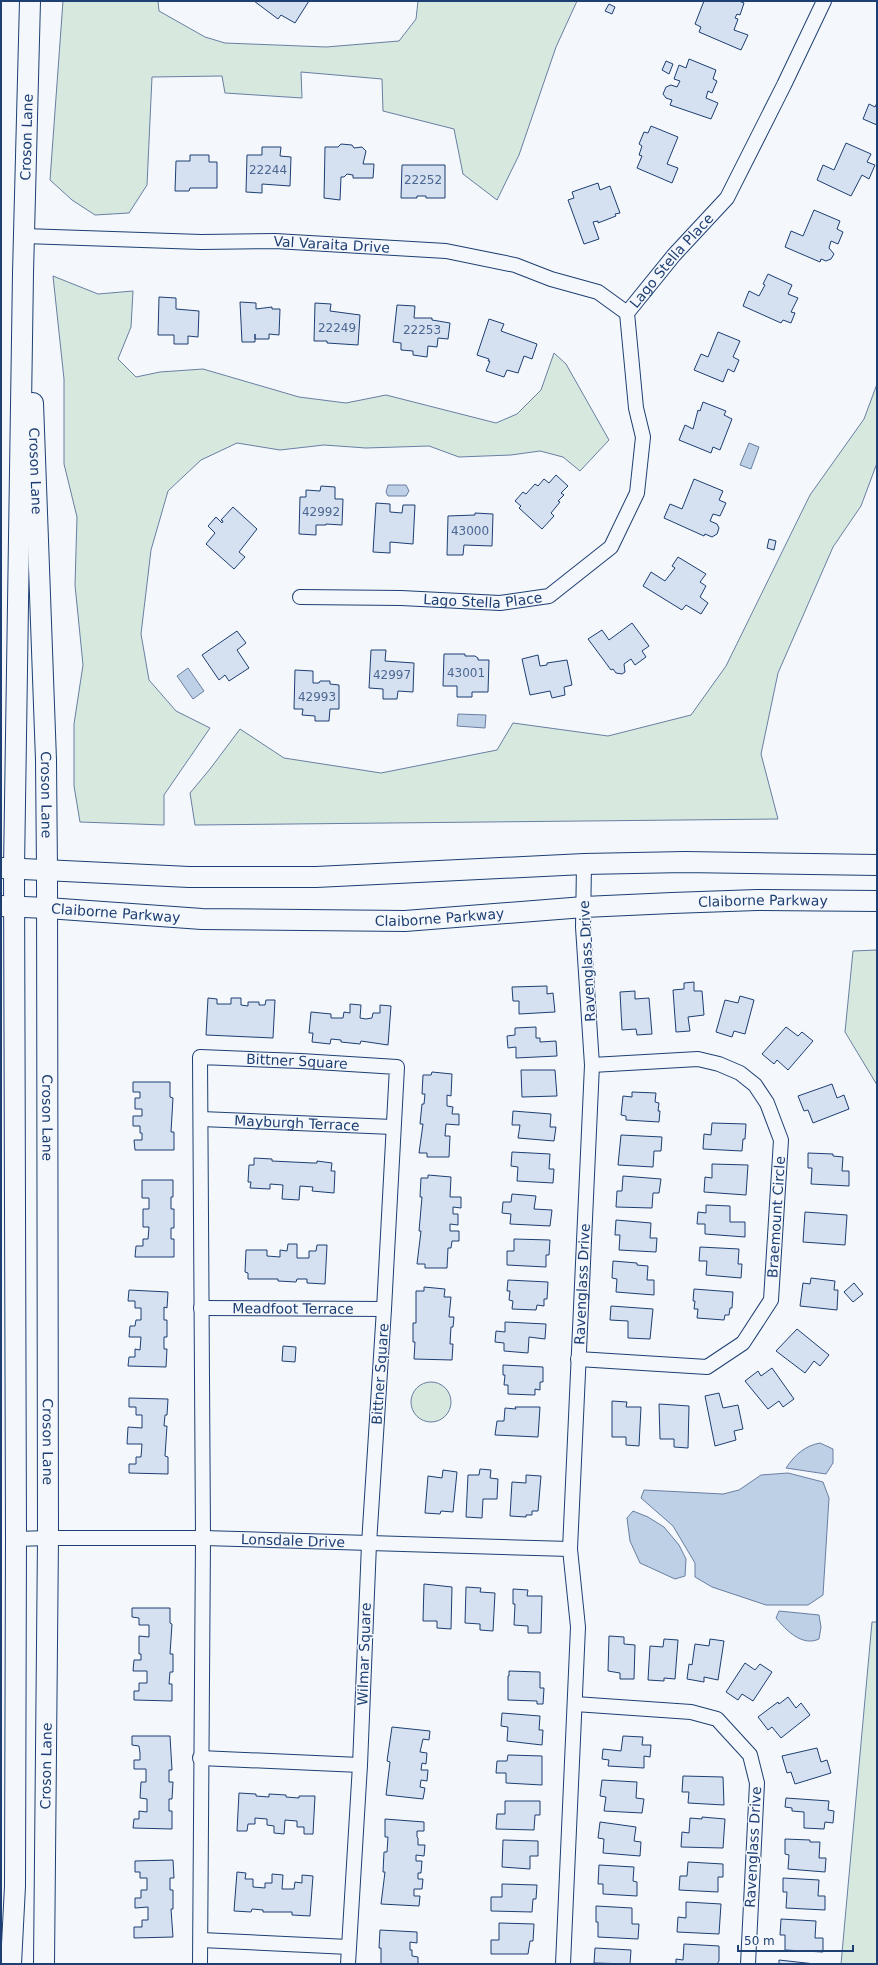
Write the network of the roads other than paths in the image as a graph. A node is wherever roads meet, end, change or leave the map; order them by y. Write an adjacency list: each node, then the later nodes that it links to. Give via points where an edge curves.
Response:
1 (30, 1): 3 (main road, Croson Lane)
2 (824, 1): 5 (street, Lago Stella Place, via 727,198 674,255)
3 (24, 236): 4 (main road, Croson Lane); 5 (street, Val Varaita Drive, via 201,242 275,241 446,250 515,265 551,279 598,292)
4 (23, 273): 9 (main road, Croson Lane); 10 (main road, Croson Lane, via 32,350 46,760)
5 (627, 313): 6 (street, Lago Stella Place, via 636,408 643,437 637,493 611,548 549,596 500,603 401,598)
6 (300, 597)
7 (584, 864): 8 (main road, via 685,862); 10 (main road, via 316,877 189,877); 13 (street, Ravenglass Drive)
8 (877, 865)
9 (7, 869): 10 (main road); 12 (main road, Croson Lane)
10 (47, 871): 14 (main road, Croson Lane)
11 (877, 900): 13 (main road, Claiborne Parkway, via 757,900)
12 (8, 907): 14 (main road, Claiborne Parkway); 23 (main road, Croson Lane)
13 (584, 907): 14 (main road, Claiborne Parkway, via 394,921 202,919); 15 (street, Ravenglass Drive, via 583,927)
14 (47, 908): 21 (main road, Croson Lane)
15 (592, 1065): 20 (street, Ravenglass Drive); 20 (street, Braemount Circle, via 698,1059 719,1064 740,1073 755,1086 767,1103 781,1140 771,1300 743,1343 707,1367)
16 (201, 1119): 17 (street, Mayburgh Terrace); 17 (street, Bittner Square, via 200,1057 301,1061 397,1067); 18 (street, Bittner Square)
17 (393, 1127): 19 (street, Bittner Square)
18 (202, 1308): 19 (street, Meadfoot Terrace); 22 (street, Bittner Square)
19 (384, 1309): 24 (street, Bittner Square)
20 (578, 1359): 25 (street, Ravenglass Drive)
21 (48, 1538): 22 (street, Lonsdale Drive); 23 (street, Lonsdale Drive); 32 (main road, Croson Lane)
22 (203, 1538): 24 (street, Lonsdale Drive); 27 (street)
23 (16, 1539): 31 (main road, Croson Lane, via 15,1886)
24 (369, 1544): 25 (street, Lonsdale Drive); 28 (street, Wilmar Square)
25 (570, 1549): 26 (street, Ravenglass Drive, via 578,1627)
26 (576, 1704): 35 (street, Ravenglass Drive); 36 (street, Ravenglass Drive, via 691,1712 717,1719 750,1755 757,1783)
27 (200, 1758): 28 (street); 29 (street)
28 (360, 1765): 30 (street, Wilmar Square)
29 (201, 1940): 30 (street); 33 (street)
30 (349, 1947): 34 (street, Wilmar Square)
31 (11, 1964)
32 (44, 1964)
33 (200, 1964)
34 (348, 1964)
35 (563, 1964)
36 (748, 1964)

